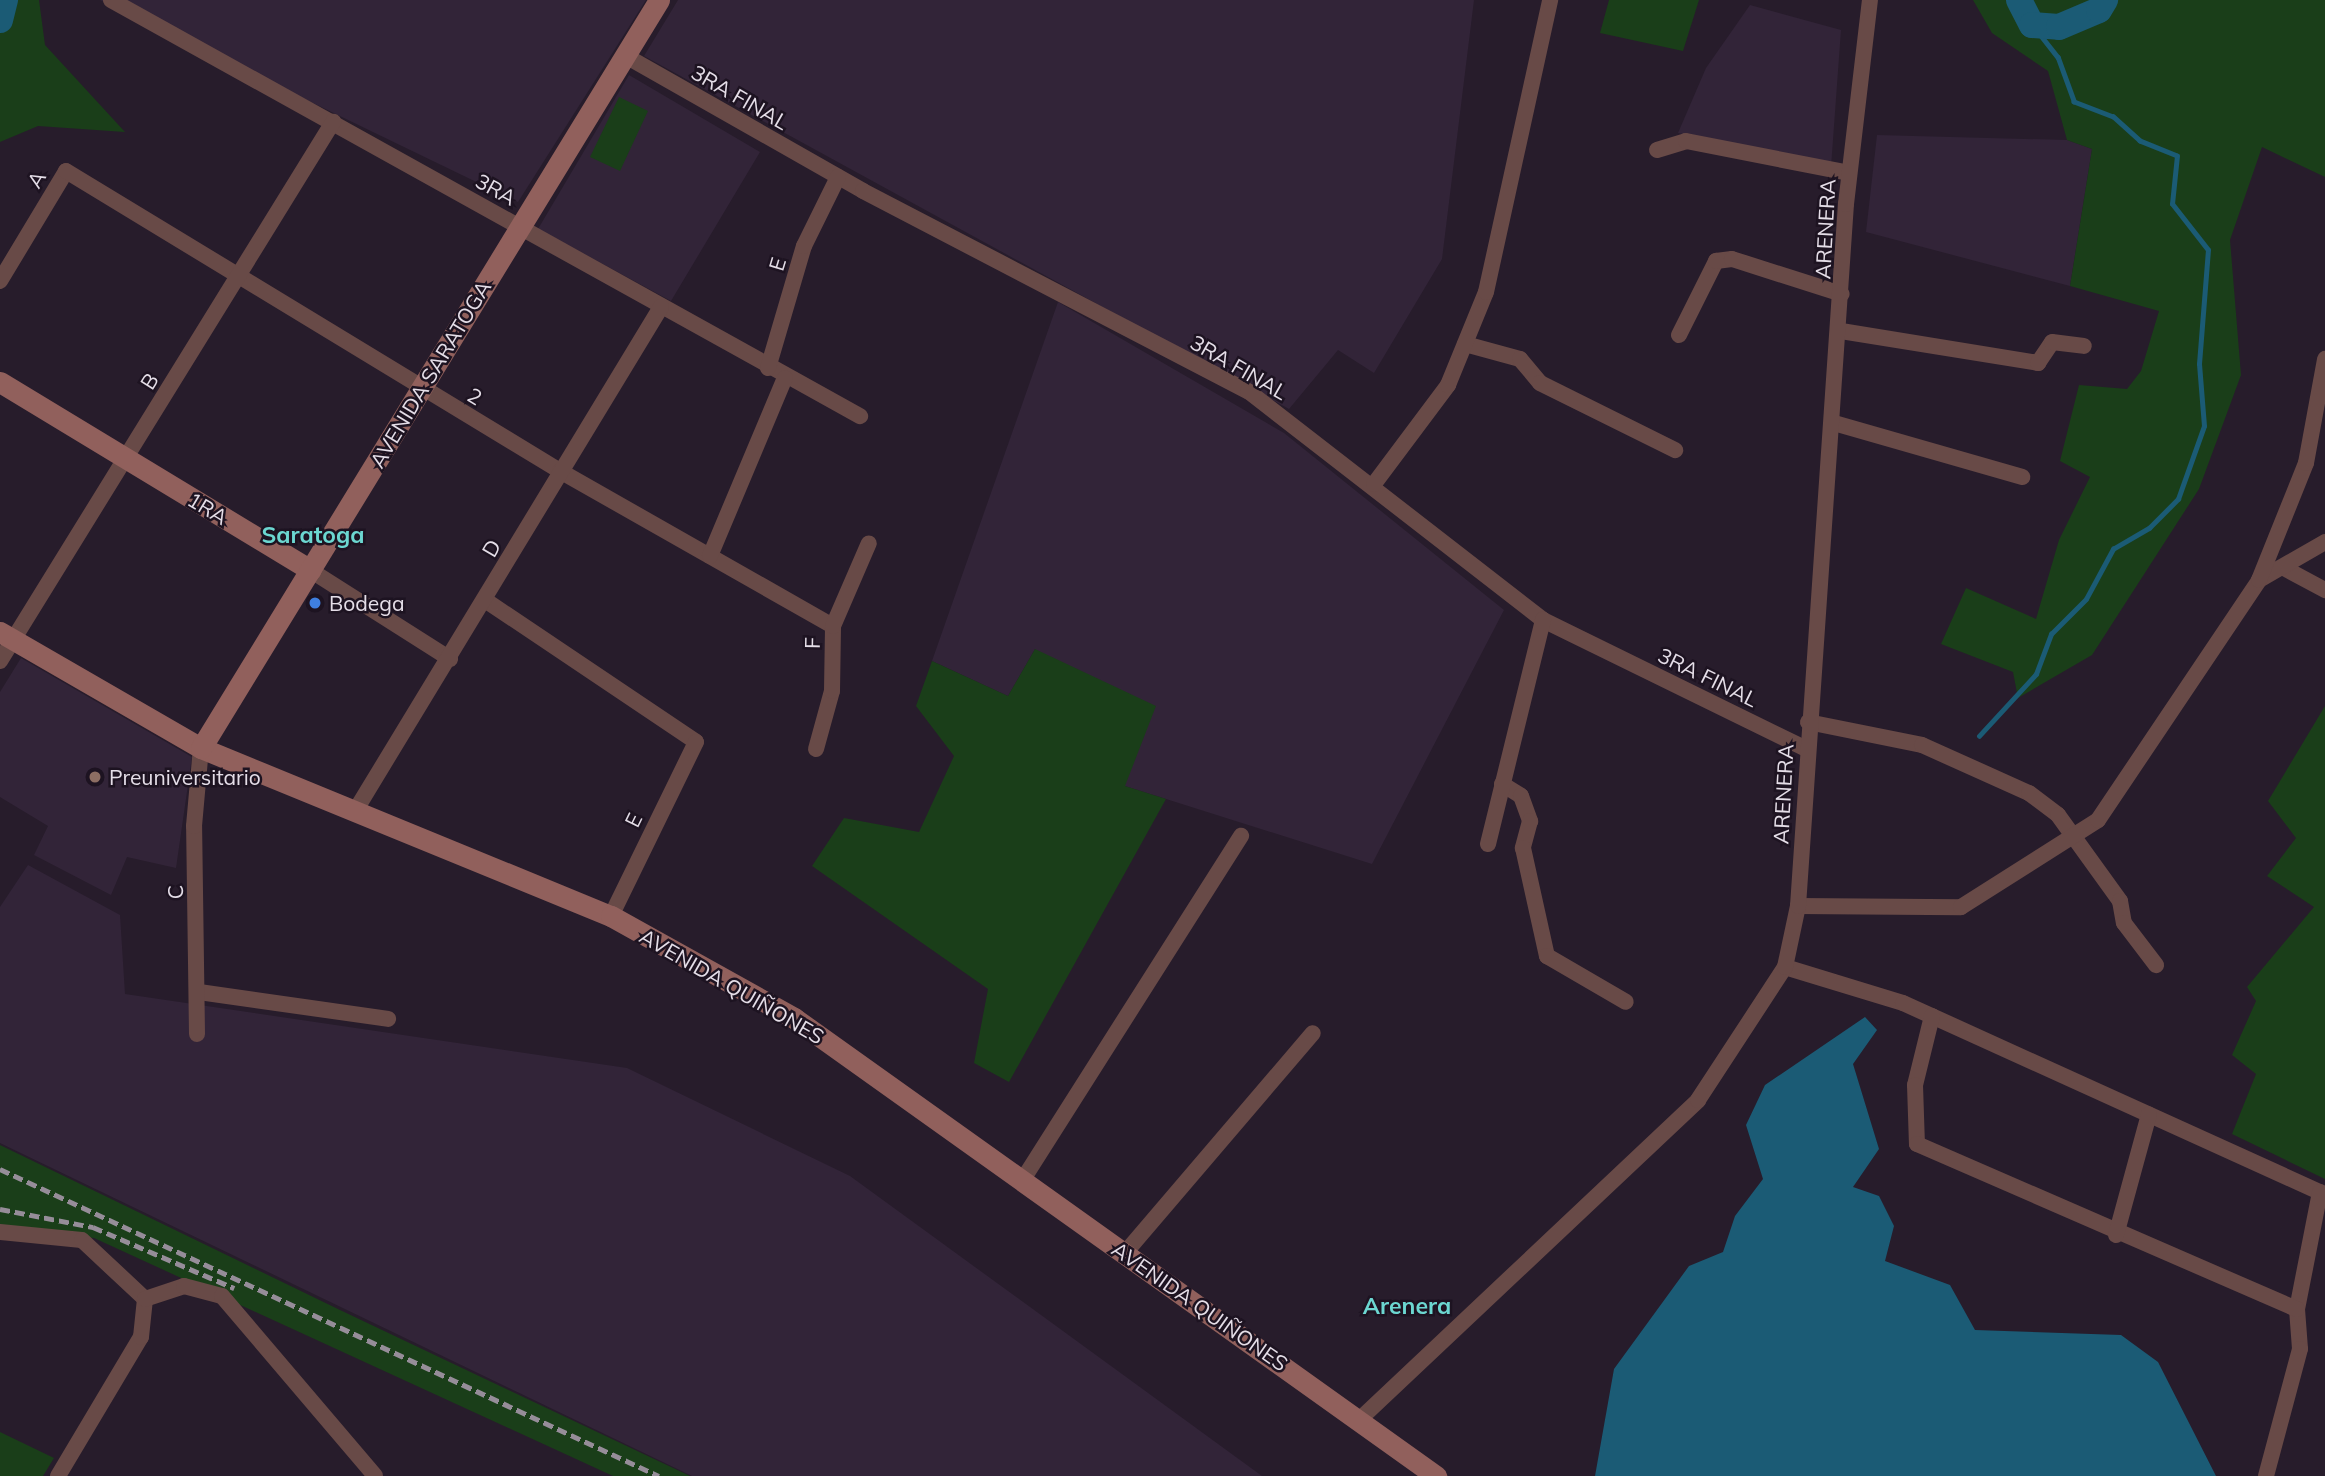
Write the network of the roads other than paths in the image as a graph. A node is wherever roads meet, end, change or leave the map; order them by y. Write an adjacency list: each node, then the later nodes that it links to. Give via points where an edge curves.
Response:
1 (111, 0): 6 (street, 3RA)
2 (659, 0): 5 (main road, AVENIDA SARATOGA)
3 (1549, 0): 18 (street, via 1514,182)
4 (1870, 0): 9 (street, ARENERA)
5 (624, 55): 10 (street, 3RA FINAL); 11 (main road, AVENIDA SARATOGA)
6 (333, 122): 11 (street, 3RA); 12 (street, B)
7 (1657, 150): 9 (street, via 1686,141)
8 (66, 171): 12 (street, 2); 13 (street, A)
9 (1849, 173): 14 (street, ARENERA)
10 (838, 177): 21 (street, E, via 804,246); 31 (street, 3RA FINAL, via 1248,391)
11 (519, 226): 15 (street, 3RA); 24 (main road, AVENIDA SARATOGA)
12 (238, 277): 24 (street, 2); 28 (street, B)
13 (0, 281)
14 (1842, 294): 16 (street, ARENERA); 17 (street, via 1732,259 1716,261)
15 (660, 307): 21 (street, 3RA); 29 (street, D)
16 (1841, 331): 19 (street, via 2038,363 2052,342); 26 (street, ARENERA)
17 (1679, 335)
18 (1465, 344): 27 (street, via 1520,359 1540,383); 31 (street, via 1448,385)
19 (2084, 346)
20 (2325, 359): 37 (street, via 2306,463)
21 (768, 368): 22 (street, 3RA)
22 (785, 378): 25 (street, 3RA); 34 (street)
23 (0, 382): 28 (main road, 1RA)
24 (422, 389): 29 (street, 2); 36 (main road, AVENIDA SARATOGA)
25 (860, 416)
26 (1834, 423): 30 (street); 45 (street, ARENERA)
27 (1675, 450)
28 (126, 458): 36 (main road, 1RA); 42 (street, B)
29 (560, 471): 34 (street, 2); 39 (street, D)
30 (2022, 477)
31 (1374, 484): 40 (street, 3RA FINAL)
32 (2325, 542): 35 (street)
33 (869, 543): 41 (street, F)
34 (710, 556): 41 (street, 2)
35 (2284, 568): 37 (street); 38 (street)
36 (310, 570): 43 (street, 1RA); 46 (main road, AVENIDA SARATOGA)
37 (2259, 579): 52 (street, via 2098,820)
38 (2325, 590)
39 (485, 600): 43 (street, D); 55 (street, E, via 696,742)
40 (1543, 620): 48 (street, 3RA FINAL); 49 (street)
41 (833, 626): 47 (street, F, via 832,691)
42 (7, 636): 44 (street, B); 46 (main road, AVENIDA QUIÑONES)
43 (450, 659): 50 (street, D)
44 (0, 661)
45 (1808, 722): 48 (street, ARENERA); 52 (street, via 1922,745 2029,793)
46 (201, 748): 50 (main road, AVENIDA QUIÑONES); 58 (street, C, via 194,826)
47 (816, 750)
48 (1808, 750): 54 (street, ARENERA)
49 (1503, 784): 53 (street); 59 (street, via 1521,796 1530,821 1523,848 1547,956)
50 (357, 808): 55 (main road, AVENIDA QUIÑONES)
51 (1241, 836): 65 (street)
52 (2076, 839): 54 (street, via 1961,907); 56 (street)
53 (1488, 844)
54 (1798, 906): 57 (street, ARENERA)
55 (611, 916): 65 (main road, AVENIDA QUIÑONES, via 794,1018)
56 (2156, 965)
57 (1785, 967): 60 (street); 71 (street, ARENERA, via 1698,1100)
58 (199, 992): 61 (street); 63 (street, C)
59 (1626, 1002)
60 (1932, 1016): 64 (street); 67 (street, via 1914,1085 1917,1144)
61 (388, 1019)
62 (1314, 1033): 68 (street)
63 (197, 1034)
64 (2149, 1114): 67 (street); 70 (street, via 2320,1192)
65 (1021, 1181): 68 (main road, AVENIDA QUIÑONES)
66 (0, 1232): 69 (street, via 82,1240)
67 (2116, 1235): 70 (street)
68 (1125, 1253): 71 (main road, AVENIDA QUIÑONES)
69 (145, 1299): 72 (street, via 141,1337); 73 (street, via 184,1286 222,1296)
70 (2297, 1309): 75 (street, via 2300,1349)
71 (1359, 1420): 74 (main road, AVENIDA QUIÑONES)
72 (58, 1476)
73 (375, 1476)
74 (1436, 1476)
75 (2266, 1476)

